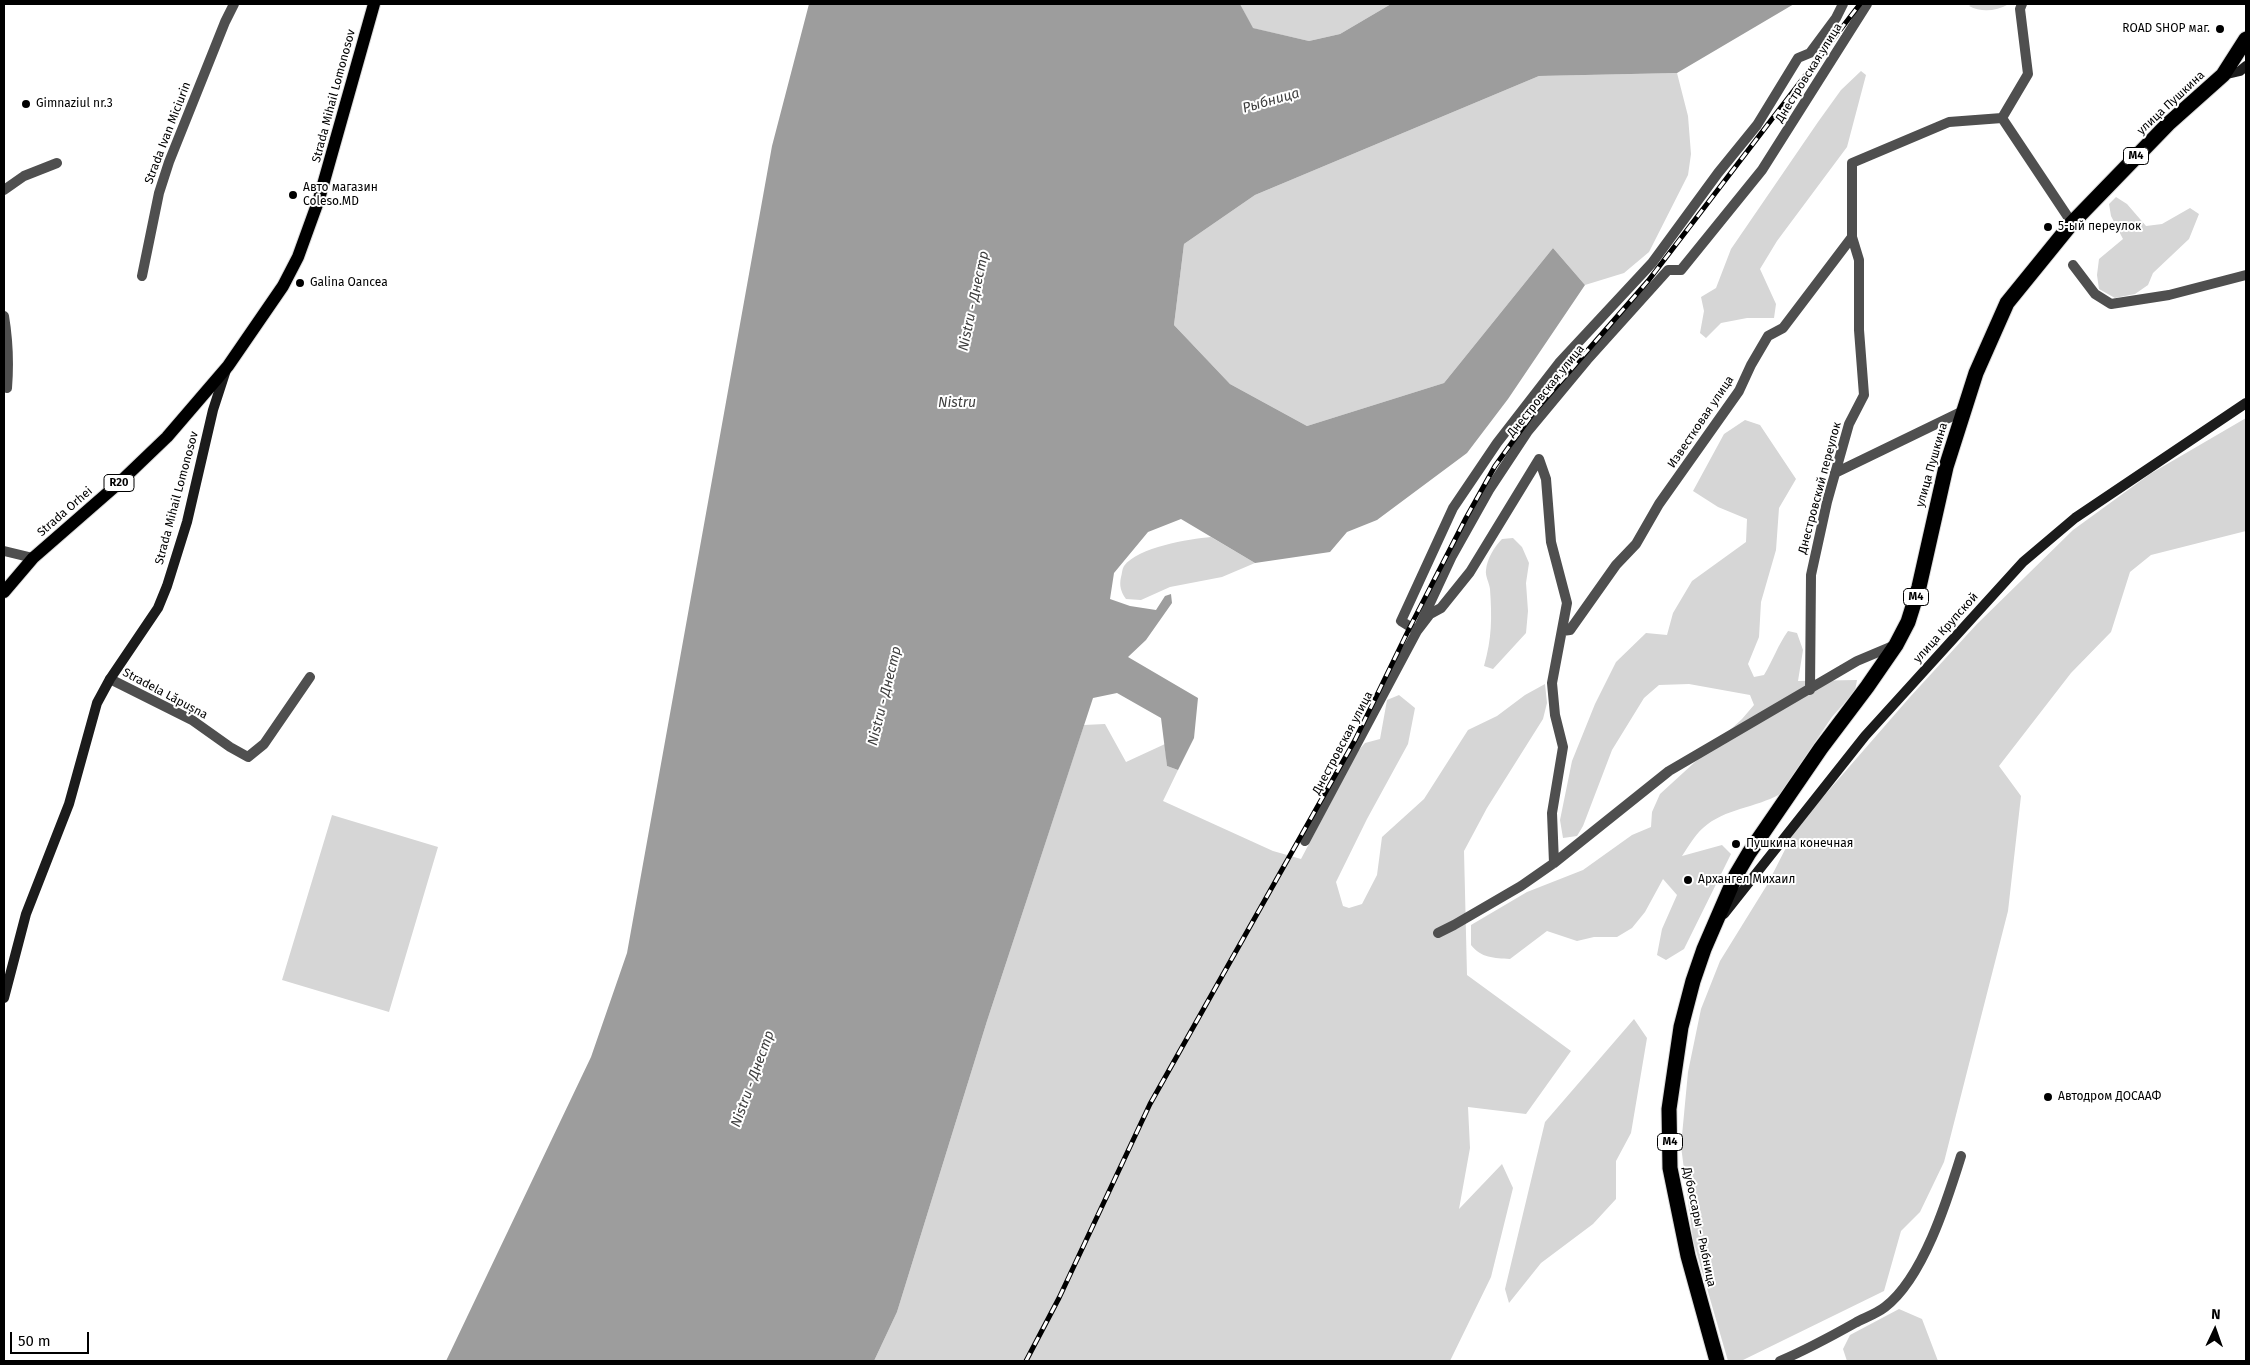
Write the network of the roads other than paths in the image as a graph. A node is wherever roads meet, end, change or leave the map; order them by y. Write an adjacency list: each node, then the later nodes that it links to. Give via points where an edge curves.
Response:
1 (234, 4): 16 (street, Strada Ivan Miciurin, via 169,162 159,193)
2 (374, 4): 18 (main road, Strada Mihail Lomonosov / R20, via 325,179 300,250 283,286)
3 (1843, 4): 26 (street, Днестровская улица, via 1810,53 1798,58 1757,125 1652,264 1559,363 1497,443 1453,508 1401,622)
4 (1867, 4): 26 (street, Днестровская улица, via 1762,170 1681,270 1668,270 1528,431 1489,490 1452,556)
5 (2022, 4): 9 (street, via 2028,74)
6 (2246, 38): 8 (highway, M4)
7 (2246, 66): 8 (street, улица Пушкина)
8 (2223, 75): 12 (highway, улица Пушкина / M4, via 2168,124)
9 (2002, 118): 12 (street); 13 (street, via 1949,122 1852,163)
10 (57, 163): 11 (street, via 24,176)
11 (4, 190)
12 (2072, 223): 21 (highway, улица Пушкина / M4, via 2007,303)
13 (1852, 237): 22 (street, Днестровский переулок, via 1859,260 1859,330 1864,395 1850,424); 27 (street, Известковая улица, via 1783,328 1768,336 1739,391 1659,504 1636,544 1616,565 1570,630)
14 (2072, 265): 15 (street, via 2095,294 2111,304 2169,296)
15 (2246, 275)
16 (142, 276)
17 (4, 316): 19 (street)
18 (228, 366): 24 (main road, Strada Orhei / R20, via 147,457); 30 (street, Strada Mihail Lomonosov, via 213,410 187,522 167,586 151,620)
19 (7, 388)
20 (2246, 403): 34 (street, улица Крупской, via 2076,518 2022,562 1865,736)
21 (1963, 411): 22 (street); 28 (highway, улица Пушкина / M4, via 1934,511 1913,609)
22 (1835, 473): 31 (street, Днестровский переулок, via 1811,574)
23 (4, 551): 24 (street)
24 (33, 558): 25 (main road, Strada Orhei / R20)
25 (4, 592)
26 (1417, 631): 27 (street, via 1470,572 1540,459 1546,479 1551,542 1567,603); 32 (street, Днестровская улица)
27 (1562, 631): 33 (street, via 1552,683 1563,747 1552,813)
28 (1896, 645): 31 (street, via 1857,661); 34 (highway, улица Пушкина / M4, via 1760,834 1736,875)
29 (310, 677): 30 (street, Stradela Lăpușna, via 264,744 248,757 192,720)
30 (110, 678): 36 (street, Strada Mihail Lomonosov, via 92,718 69,804 26,914)
31 (1810, 690): 33 (street, via 1668,771)
32 (1305, 841)
33 (1554, 863): 35 (street, via 1521,886)
34 (1716, 924): 38 (highway, Дубоссары - Рыбница / M4, via 1693,980 1681,1027 1669,1109 1670,1168 1688,1256)
35 (1438, 933)
36 (4, 998)
37 (1961, 1156): 39 (street, via 1928,1244 1911,1278 1885,1307)
38 (1717, 1361)
39 (1780, 1361)

